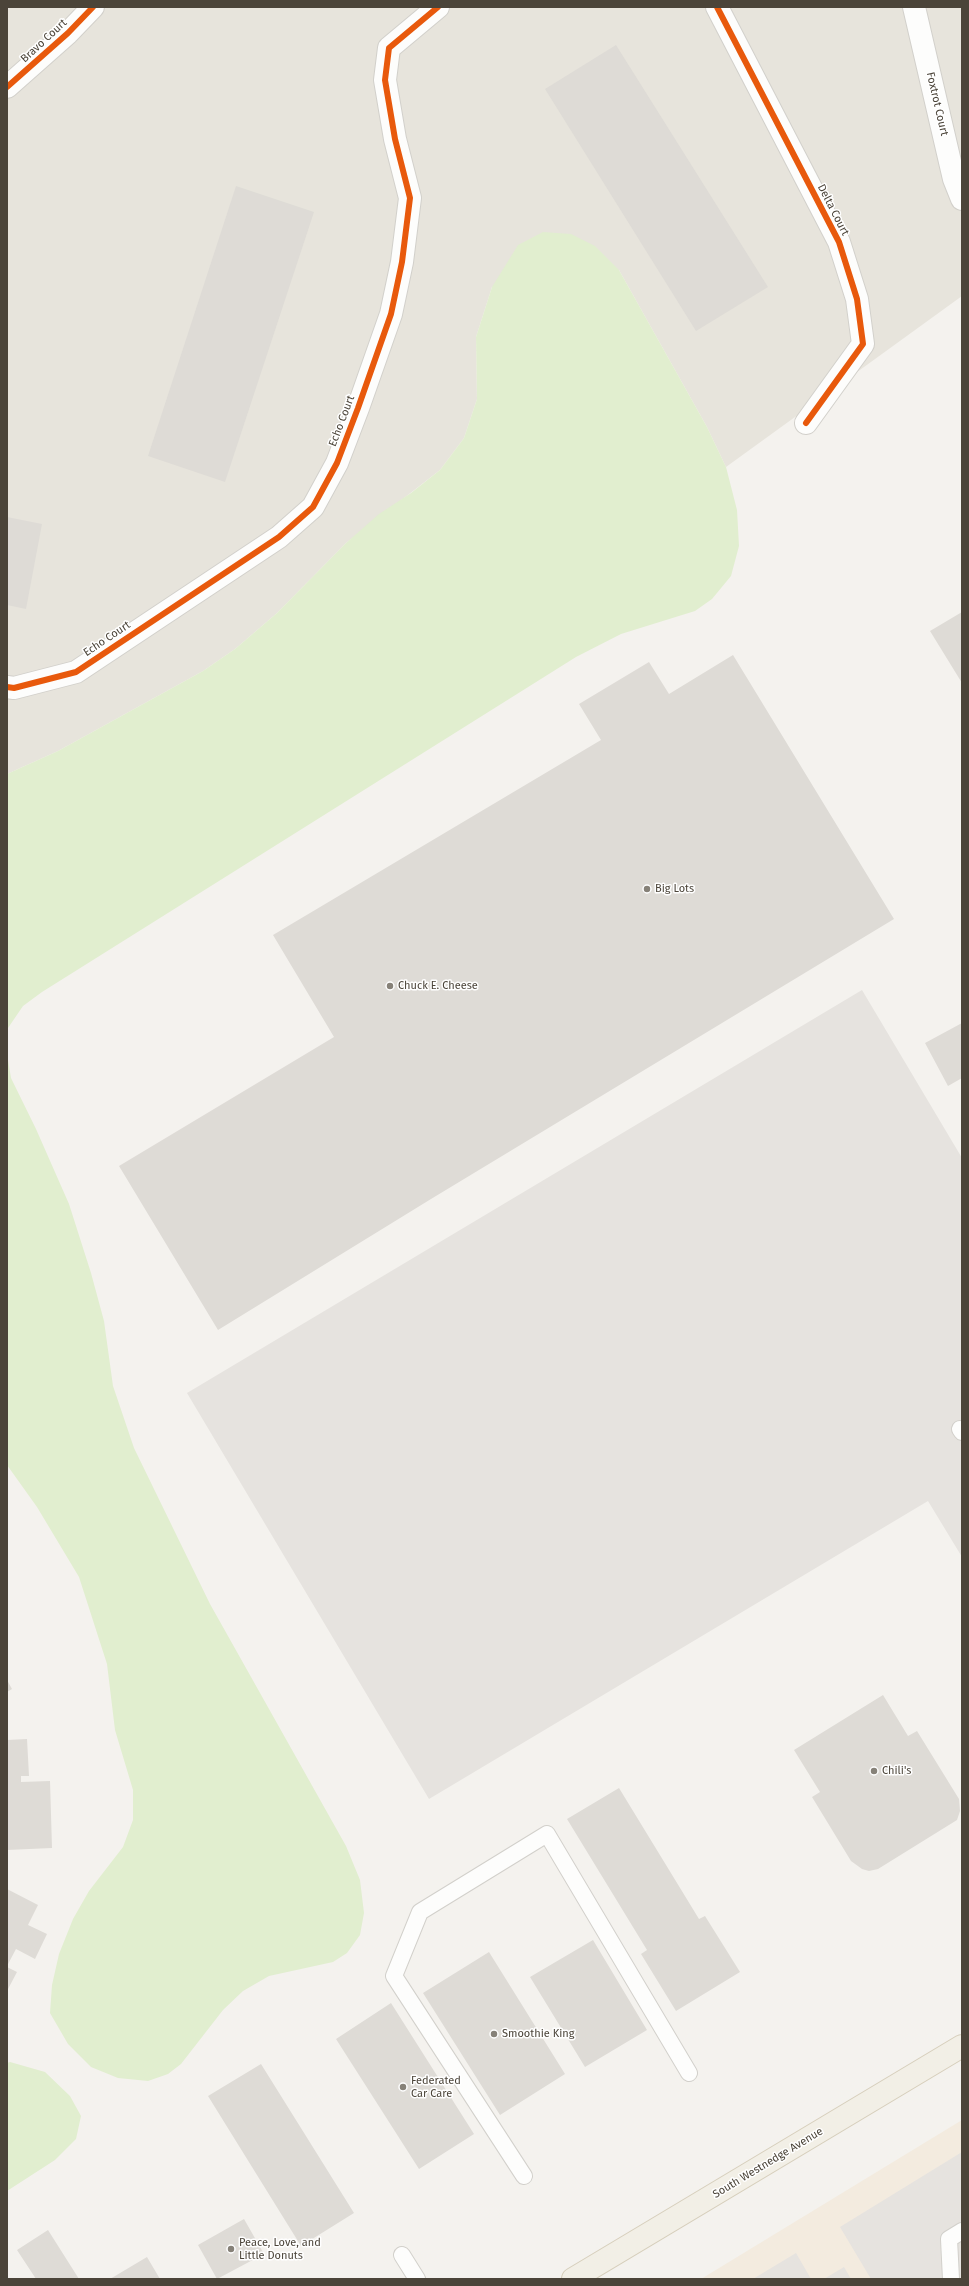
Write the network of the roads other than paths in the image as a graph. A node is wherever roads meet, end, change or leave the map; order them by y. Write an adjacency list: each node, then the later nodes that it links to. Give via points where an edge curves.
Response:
1 (93, 7): 5 (street, Bravo Court, via 68,33)
2 (438, 7): 8 (street, Echo Court, via 389,48 385,80 394,139 410,198 402,262 391,314 358,408 336,463 313,507 279,537 76,672 14,688)
3 (717, 7): 7 (street, Delta Court, via 839,242 858,299 863,344)
4 (914, 7): 6 (street, Foxtrot Court, via 954,179)
5 (7, 87)
6 (962, 199)
7 (806, 423)
8 (7, 687)
9 (962, 2046): 16 (main road, South Westnedge Avenue)
10 (689, 2073): 11 (lane, via 546,1834 420,1912 394,1976)
11 (524, 2176)
12 (962, 2231): 17 (lane, via 949,2239)
13 (402, 2255): 15 (lane)
14 (962, 2256): 17 (lane)
15 (417, 2279)
16 (574, 2279)
17 (951, 2279)

